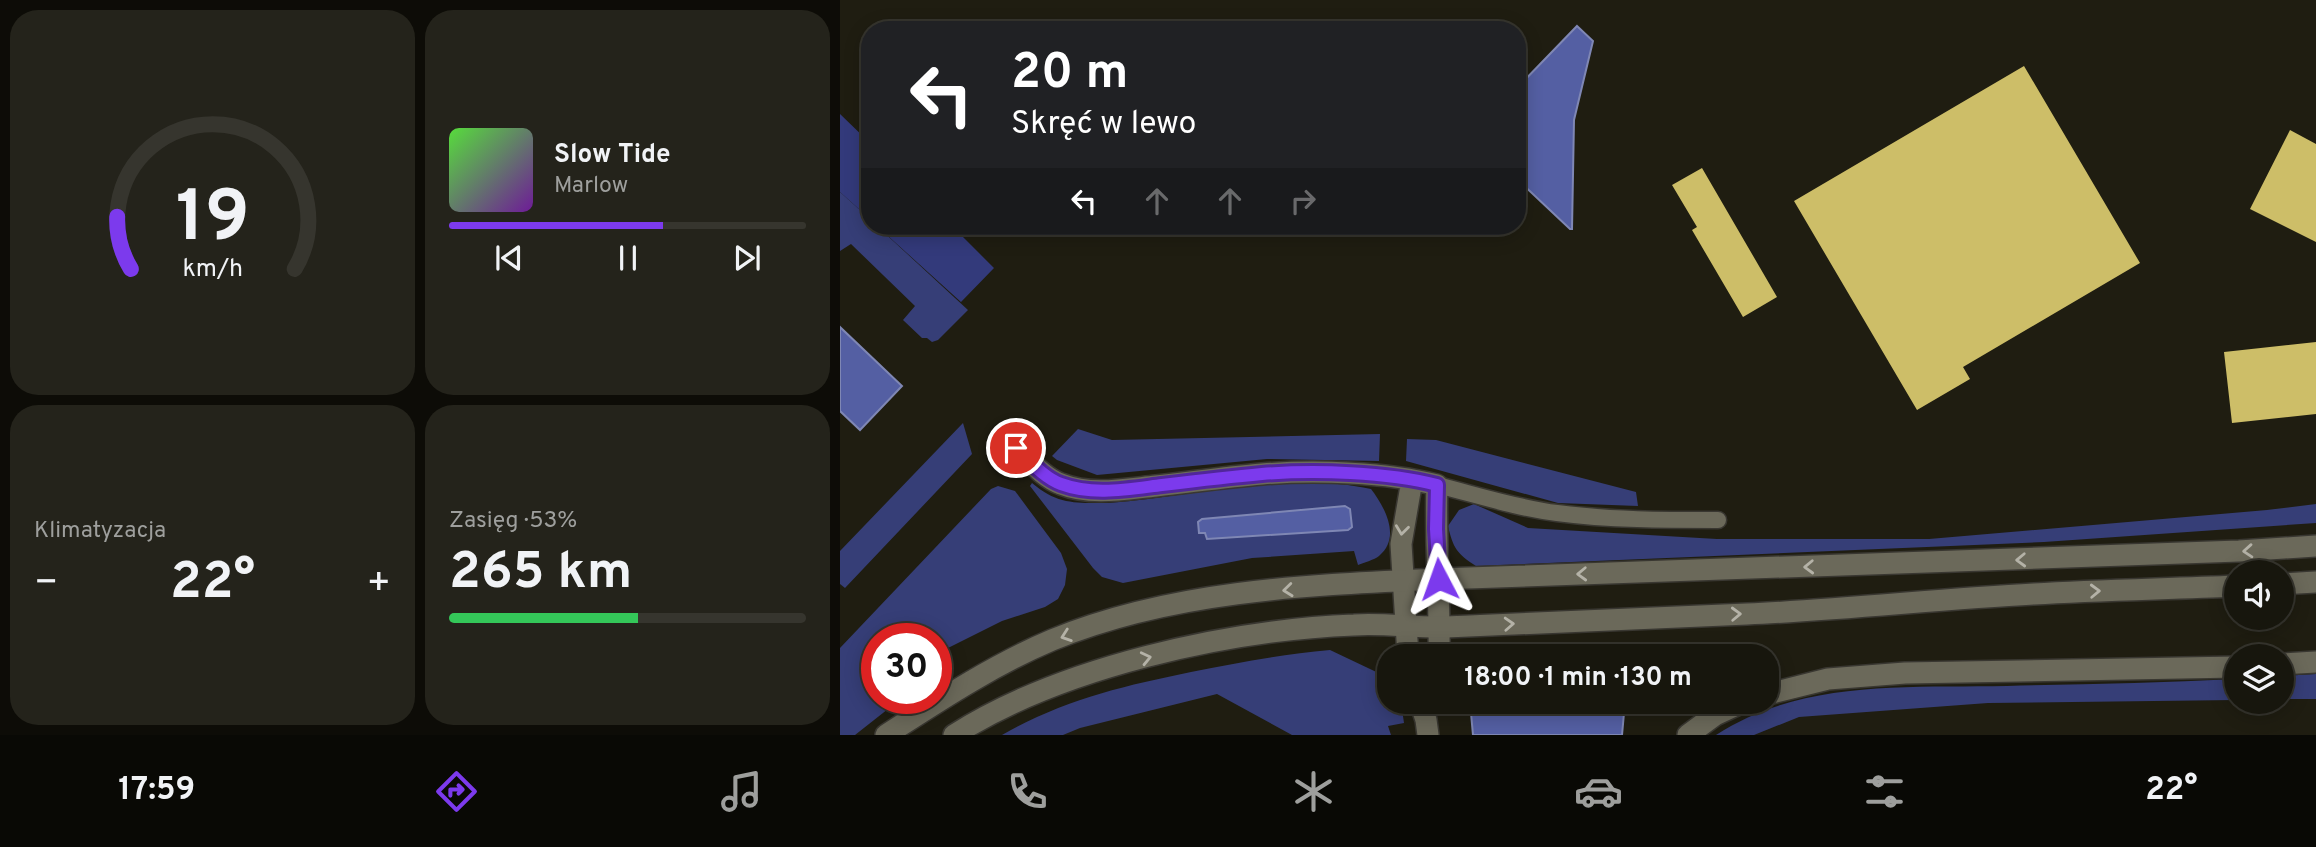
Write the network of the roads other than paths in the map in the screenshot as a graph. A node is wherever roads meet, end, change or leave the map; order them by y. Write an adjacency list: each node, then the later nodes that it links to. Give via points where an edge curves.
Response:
1 (1016, 448): 2 (street, via 1060,484 1090,491 1265,474 1335,473)
2 (1412, 480): 3 (street); 7 (street, one-way to 7, via 1402,533)
3 (1437, 485): 4 (lane, via 1557,513); 6 (street)
4 (1718, 520)
5 (2316, 546): 6 (street, one-way to 6)
6 (1439, 579): 7 (street); 12 (street)
7 (1402, 581): 11 (street); 20 (street, one-way to 20, via 1198,599 1123,616 1052,640 969,681)
8 (2316, 582): 9 (street)
9 (2294, 583)
10 (2224, 586): 12 (street, one-way to 10)
11 (1405, 626): 12 (street); 13 (street); 21 (street, one-way to 11, via 1010,704 1131,661 1273,633 1358,624)
12 (1440, 627): 14 (street)
13 (1407, 644)
14 (1439, 644)
15 (2316, 662): 16 (street)
16 (2294, 663)
17 (2224, 667): 18 (street, via 1905,673 1828,679)
18 (1779, 691)
19 (1717, 714): 22 (street)
20 (886, 735)
21 (954, 735)
22 (1688, 735)

